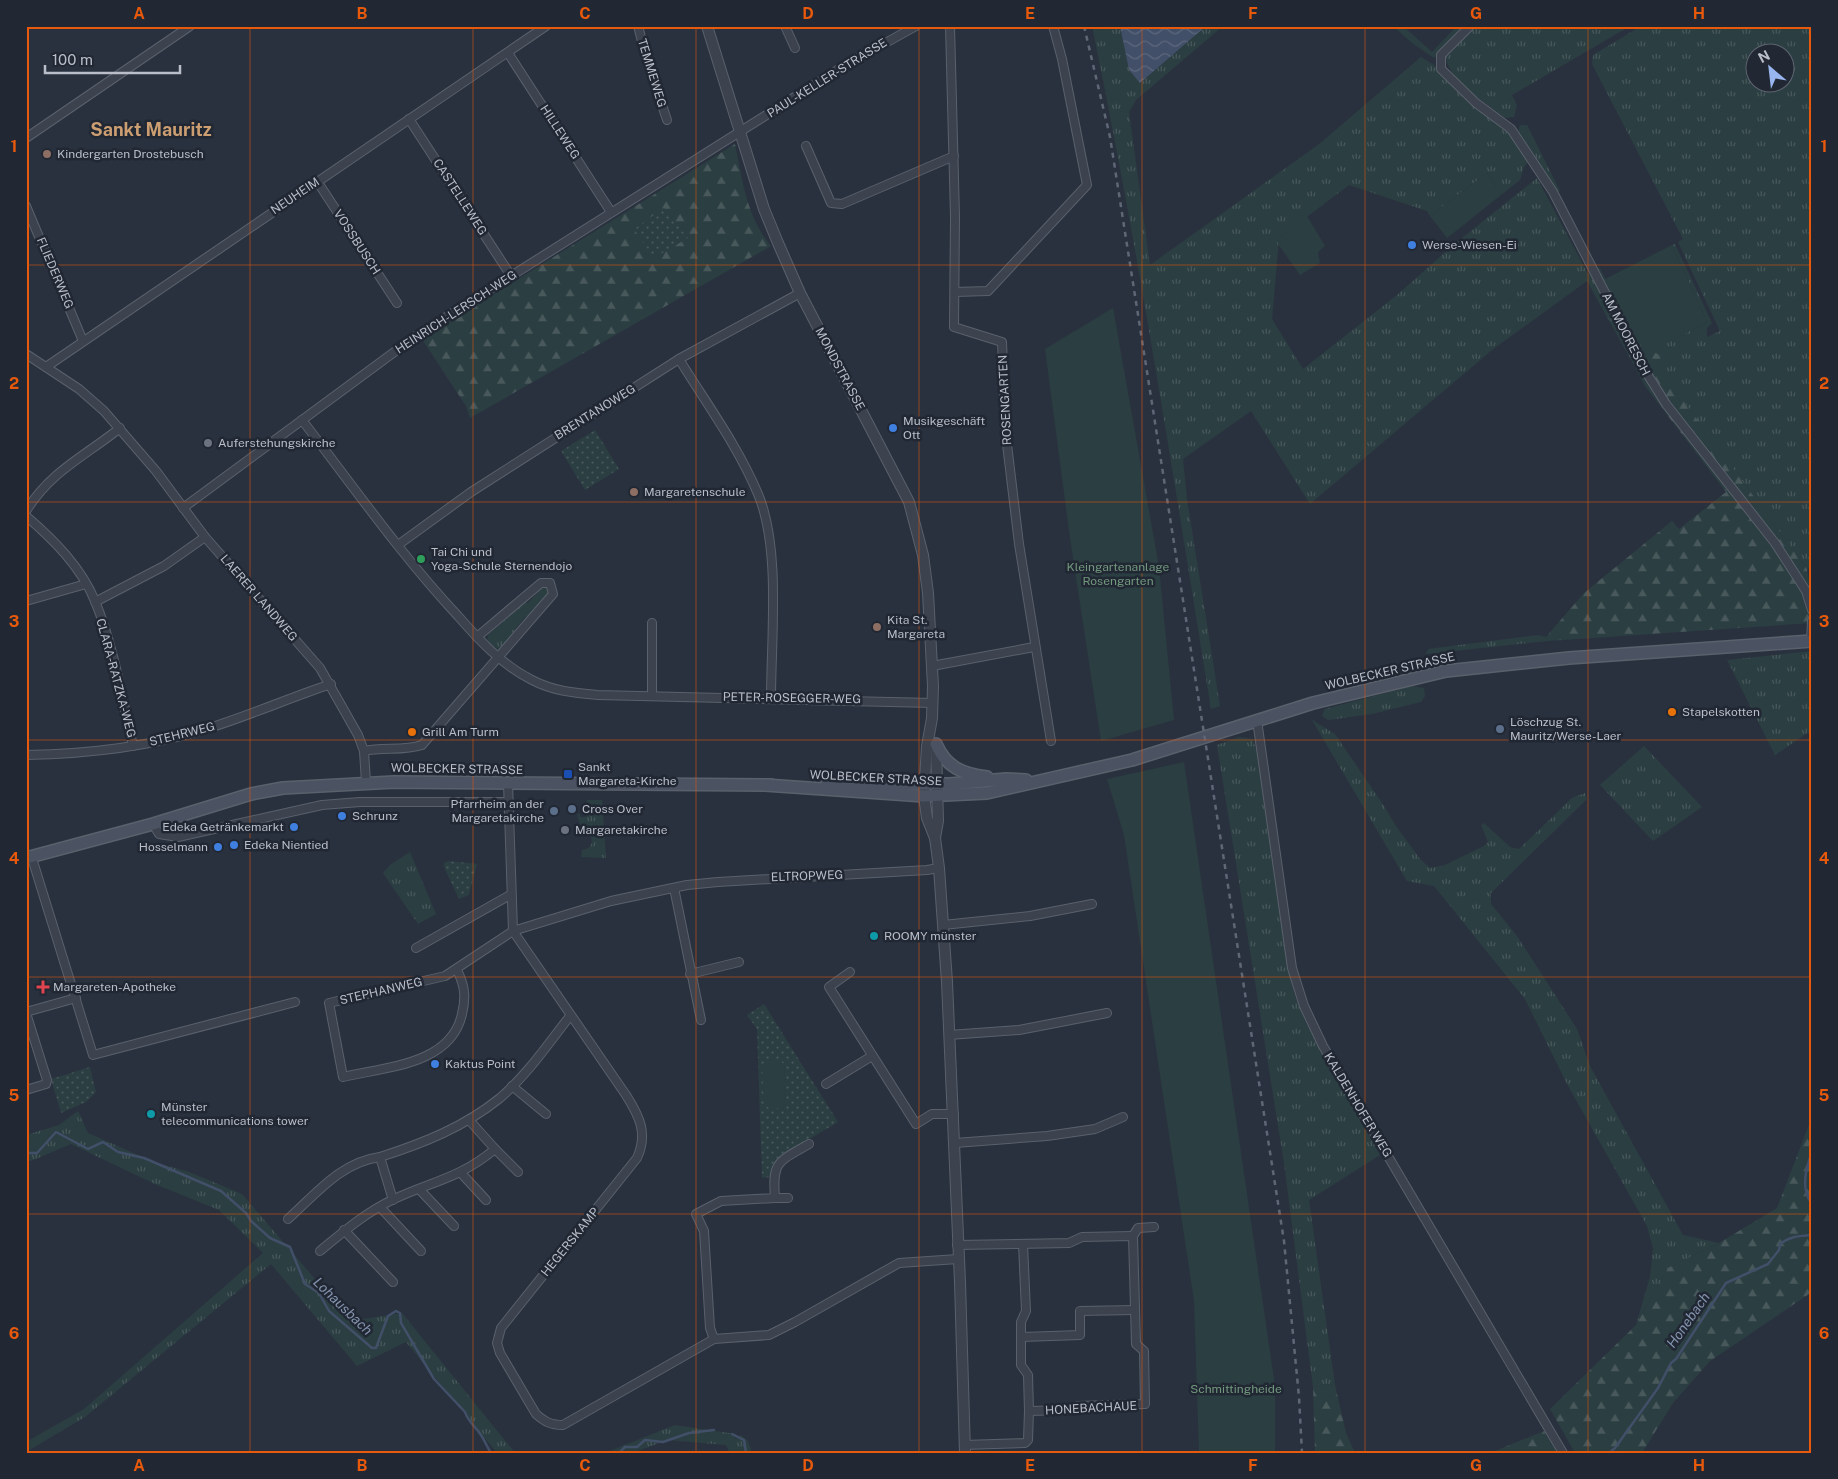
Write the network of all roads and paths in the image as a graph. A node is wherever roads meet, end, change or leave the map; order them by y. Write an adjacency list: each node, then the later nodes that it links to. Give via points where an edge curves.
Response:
1 (190, 26): 15 (street)
2 (546, 26): 11 (street, NEUHEIM)
3 (638, 26): 13 (street, TEMMEWEG)
4 (707, 26): 14 (street, MONDSTRASSE)
5 (785, 26): 10 (street)
6 (950, 26): 17 (street, ROSENGARTEN)
7 (1053, 26): 22 (street, via 1087,184 988,291)
8 (1470, 26): 39 (street, AM MOORESCH, via 1441,55 1441,69 1452,82 1511,129 1553,192 1646,372 1666,404 1775,543 1806,591)
9 (911, 27): 14 (street, PAUL-KELLER-STRASSE)
10 (795, 48)
11 (508, 53): 12 (street, NEUHEIM); 20 (street, HILLEWEG)
12 (409, 119): 18 (street, NEUHEIM); 21 (street, CASTELLEWEG)
13 (667, 120)
14 (740, 132): 20 (street, HEINRICH-LERSCH-WEG); 23 (street, MONDSTRASSE, via 764,209)
15 (26, 138)
16 (806, 146): 17 (street, via 831,203 842,204)
17 (954, 156): 22 (street, ROSENGARTEN)
18 (317, 181): 24 (street, VOSSBUSCH); 25 (street, NEUHEIM)
19 (26, 206): 25 (street, FLIEDERWEG)
20 (612, 212): 21 (street, HEINRICH-LERSCH-WEG)
21 (511, 276): 29 (street, HEINRICH-LERSCH-WEG, via 416,336)
22 (955, 292): 44 (street, ROSENGARTEN, via 954,327 1002,342 1006,436)
23 (800, 293): 27 (street, BRENTANOWEG); 46 (street, MONDSTRASSE, via 909,502 926,568)
24 (397, 303)
25 (83, 341): 28 (street, NEUHEIM)
26 (26, 354): 28 (street, LAERER LANDWEG)
27 (679, 359): 35 (street, BRENTANOWEG, via 471,492); 49 (street, via 759,495 769,535 772,576)
28 (46, 367): 30 (street, LAERER LANDWEG, via 79,390)
29 (302, 420): 31 (street, HEINRICH-LERSCH-WEG); 35 (street, PETER-ROSEGGER-WEG)
30 (120, 428): 31 (street, LAERER LANDWEG); 32 (street, via 64,468)
31 (183, 508): 34 (street, LAERER LANDWEG)
32 (26, 511)
33 (26, 516): 36 (street, CLARA-RATZKA-WEG, via 52,539)
34 (205, 537): 38 (street, via 164,566); 47 (street, LAERER LANDWEG)
35 (398, 545): 42 (street, PETER-ROSEGGER-WEG, via 421,576)
36 (86, 584): 37 (street); 38 (street, CLARA-RATZKA-WEG)
37 (26, 601)
38 (95, 602): 55 (street, CLARA-RATZKA-WEG, via 112,655)
39 (1812, 610)
40 (1812, 621): 43 (street)
41 (652, 623): 48 (street)
42 (477, 637): 45 (street, PETER-ROSEGGER-WEG); 45 (street, via 541,583 550,583 553,594)
43 (1812, 641): 52 (main road, WOLBECKER STRASSE, via 1569,658 1446,671)
44 (1034, 647): 46 (street); 53 (street, ROSENGARTEN)
45 (497, 656): 48 (street, PETER-ROSEGGER-WEG, via 530,680 562,692); 56 (street, via 422,745)
46 (932, 666): 50 (street, MONDSTRASSE)
47 (331, 684): 55 (street, STEHRWEG, via 206,729); 56 (street, LAERER LANDWEG)
48 (652, 696): 49 (street, PETER-ROSEGGER-WEG)
49 (771, 698): 50 (street, PETER-ROSEGGER-WEG)
50 (933, 702): 51 (street, MONDSTRASSE)
51 (932, 718): 54 (street, MONDSTRASSE); 62 (street, MONDSTRASSE)
52 (1257, 720): 59 (main road, WOLBECKER STRASSE, via 1132,760); 122 (street, KALDENHOFER WEG, via 1289,953 1304,1006 1323,1046)
53 (1052, 741)
54 (936, 744): 58 (main road, via 944,759 956,770); 63 (street, MONDSTRASSE)
55 (133, 746): 57 (street, STEHRWEG)
56 (364, 751): 60 (street, LAERER LANDWEG)
57 (26, 756)
58 (1006, 779): 59 (main road, WOLBECKER STRASSE); 63 (main road, WOLBECKER STRASSE)
59 (1045, 780): 63 (main road, WOLBECKER STRASSE, via 987,793)
60 (366, 782): 61 (main road, WOLBECKER STRASSE); 65 (main road, WOLBECKER STRASSE, via 283,788 252,794)
61 (508, 783): 62 (main road, WOLBECKER STRASSE); 64 (street, HEGERSKAMP)
62 (924, 790): 63 (main road, WOLBECKER STRASSE); 66 (street, via 927,818)
63 (938, 790): 66 (street)
64 (508, 802): 65 (street, via 322,805 178,837 159,834); 70 (street, HEGERSKAMP)
65 (153, 824): 67 (main road, WOLBECKER STRASSE)
66 (935, 838): 68 (street)
67 (28, 856): 79 (street, WOLBECKER STRASSE)
68 (939, 868): 69 (street, ELTROPWEG, via 746,879); 72 (street)
69 (674, 888): 73 (street, ELTROPWEG, via 611,901); 78 (street)
70 (510, 895): 73 (street, HEGERSKAMP); 74 (street)
71 (1092, 904): 72 (street, via 1030,916)
72 (943, 925): 85 (street)
73 (513, 931): 76 (street, STEPHANWEG); 83 (street, HEGERSKAMP)
74 (416, 948)
75 (739, 962): 78 (street)
76 (457, 970): 76 (street, STEPHANWEG, via 445,976 329,1004 343,1077 424,1058 445,1044 460,1027 466,1000)
77 (850, 972): 86 (street, via 829,987)
78 (690, 974): 84 (street)
79 (76, 998): 80 (street, WOLBECKER STRASSE, via 94,1055); 81 (street)
80 (295, 1002)
81 (26, 1012): 89 (street, via 47,1080 46,1084)
82 (1107, 1013): 85 (street, via 1019,1030)
83 (570, 1016): 88 (street); 119 (street, HEGERSKAMP, via 636,1111 643,1141 637,1158 501,1328 497,1343 500,1353 536,1414 548,1423 563,1425)
84 (701, 1020)
85 (950, 1036): 91 (street)
86 (872, 1056): 87 (street); 91 (street, via 916,1124 932,1114)
87 (826, 1084)
88 (512, 1086): 90 (street); 93 (street)
89 (26, 1090)
90 (546, 1114)
91 (954, 1114): 94 (street)
92 (1123, 1117): 94 (street, via 1095,1129)
93 (469, 1120): 96 (street); 97 (street, via 428,1141)
94 (955, 1143): 112 (street)
95 (809, 1144): 101 (street, via 786,1158 776,1170)
96 (495, 1149): 98 (street); 99 (street, via 475,1166)
97 (380, 1157): 103 (street); 106 (street, via 365,1159 341,1170)
98 (518, 1172)
99 (460, 1173): 100 (street); 104 (street)
100 (420, 1190): 103 (street); 107 (street)
101 (776, 1198): 102 (street); 119 (street, via 721,1201 696,1214 704,1231 710,1328)
102 (788, 1198)
103 (392, 1200): 105 (street)
104 (486, 1200)
105 (380, 1207): 109 (street); 114 (street)
106 (288, 1219)
107 (454, 1226)
108 (1154, 1227): 110 (street, via 1138,1228)
109 (344, 1230): 113 (street); 116 (street)
110 (1133, 1236): 111 (street, via 1082,1237 1069,1243); 117 (street, HONEBACHAUE)
111 (1023, 1244): 112 (street); 118 (street, HONEBACHAUE, via 1026,1311 1021,1322)
112 (957, 1245): 115 (street)
113 (320, 1251)
114 (421, 1251)
115 (958, 1258): 119 (street, HEGERSKAMP, via 899,1263 769,1335); 121 (street)
116 (393, 1282)
117 (1135, 1310): 118 (street, via 1080,1312 1080,1335); 120 (street, HONEBACHAUE, via 1136,1344 1144,1351 1145,1404)
118 (1022, 1337): 120 (street, HONEBACHAUE, via 1021,1366 1028,1375)
119 (714, 1339)
120 (1029, 1410): 121 (street, HONEBACHAUE, via 1028,1440 1025,1443)
121 (964, 1449)
122 (1563, 1453)

